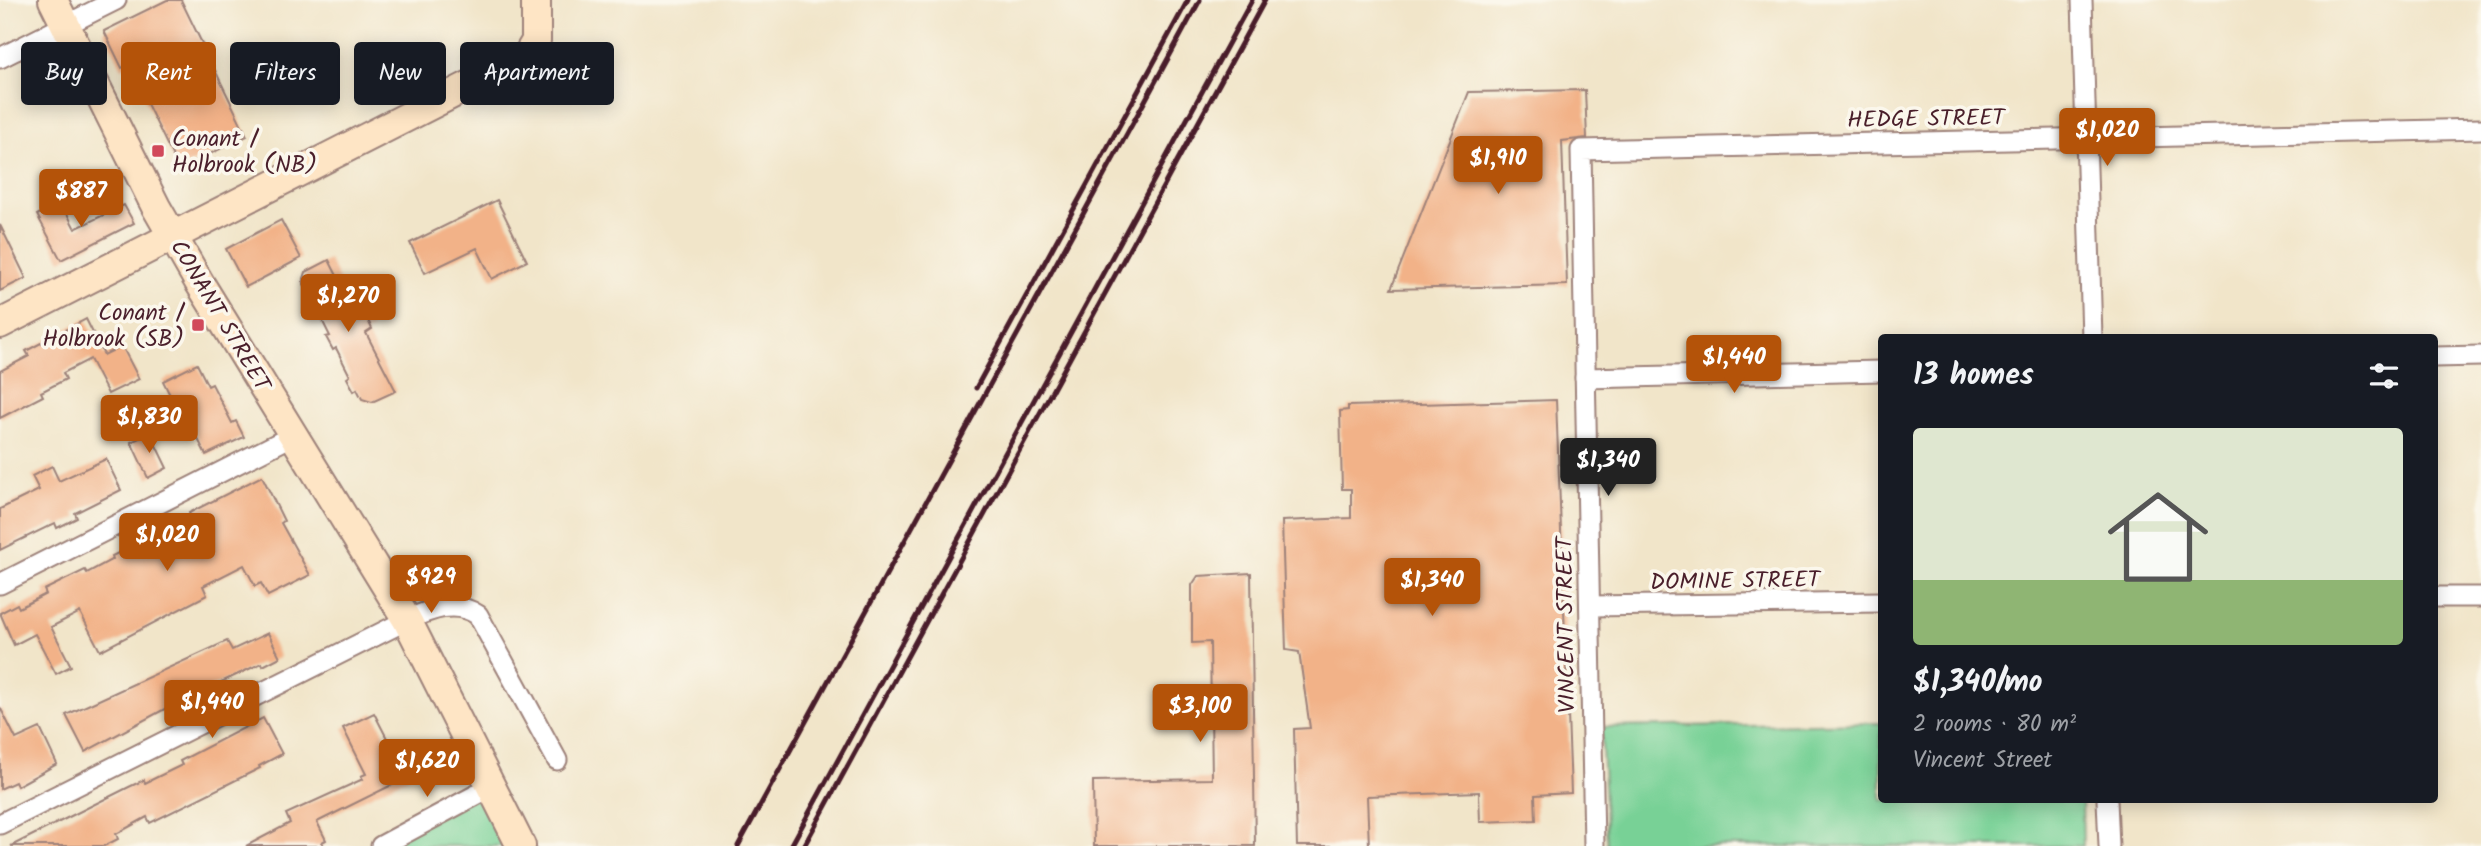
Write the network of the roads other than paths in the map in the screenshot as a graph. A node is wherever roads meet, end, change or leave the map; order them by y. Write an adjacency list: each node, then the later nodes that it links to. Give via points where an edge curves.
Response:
1 (53, 0): 5 (main road, CONANT STREET)
2 (116, 0): 5 (street)
3 (536, 0): 10 (main road, via 537,31 527,56)
4 (2082, 0): 8 (street)
5 (66, 25): 6 (street); 10 (main road, CONANT STREET)
6 (0, 58)
7 (2481, 129): 8 (street, HEDGE STREET)
8 (2086, 138): 9 (street, HEDGE STREET); 12 (street)
9 (1581, 150): 16 (street, VINCENT STREET)
10 (173, 237): 11 (main road); 17 (main road, CONANT STREET)
11 (0, 324)
12 (2092, 334)
13 (2481, 356): 14 (street)
14 (2438, 357)
15 (1878, 371): 16 (street)
16 (1585, 378): 22 (street, VINCENT STREET)
17 (294, 435): 18 (street); 23 (main road, CONANT STREET)
18 (0, 584)
19 (2438, 597): 20 (street)
20 (2481, 597)
21 (1878, 603): 22 (street, DOMINE STREET)
22 (1590, 606): 30 (street, VINCENT STREET)
23 (407, 620): 24 (street, via 439,607 467,607 478,615); 25 (main road, CONANT STREET); 27 (street)
24 (557, 760)
25 (491, 786): 28 (street); 29 (main road, CONANT STREET)
26 (2107, 803): 31 (street)
27 (0, 824)
28 (382, 846)
29 (521, 846)
30 (1594, 846)
31 (2109, 846)

